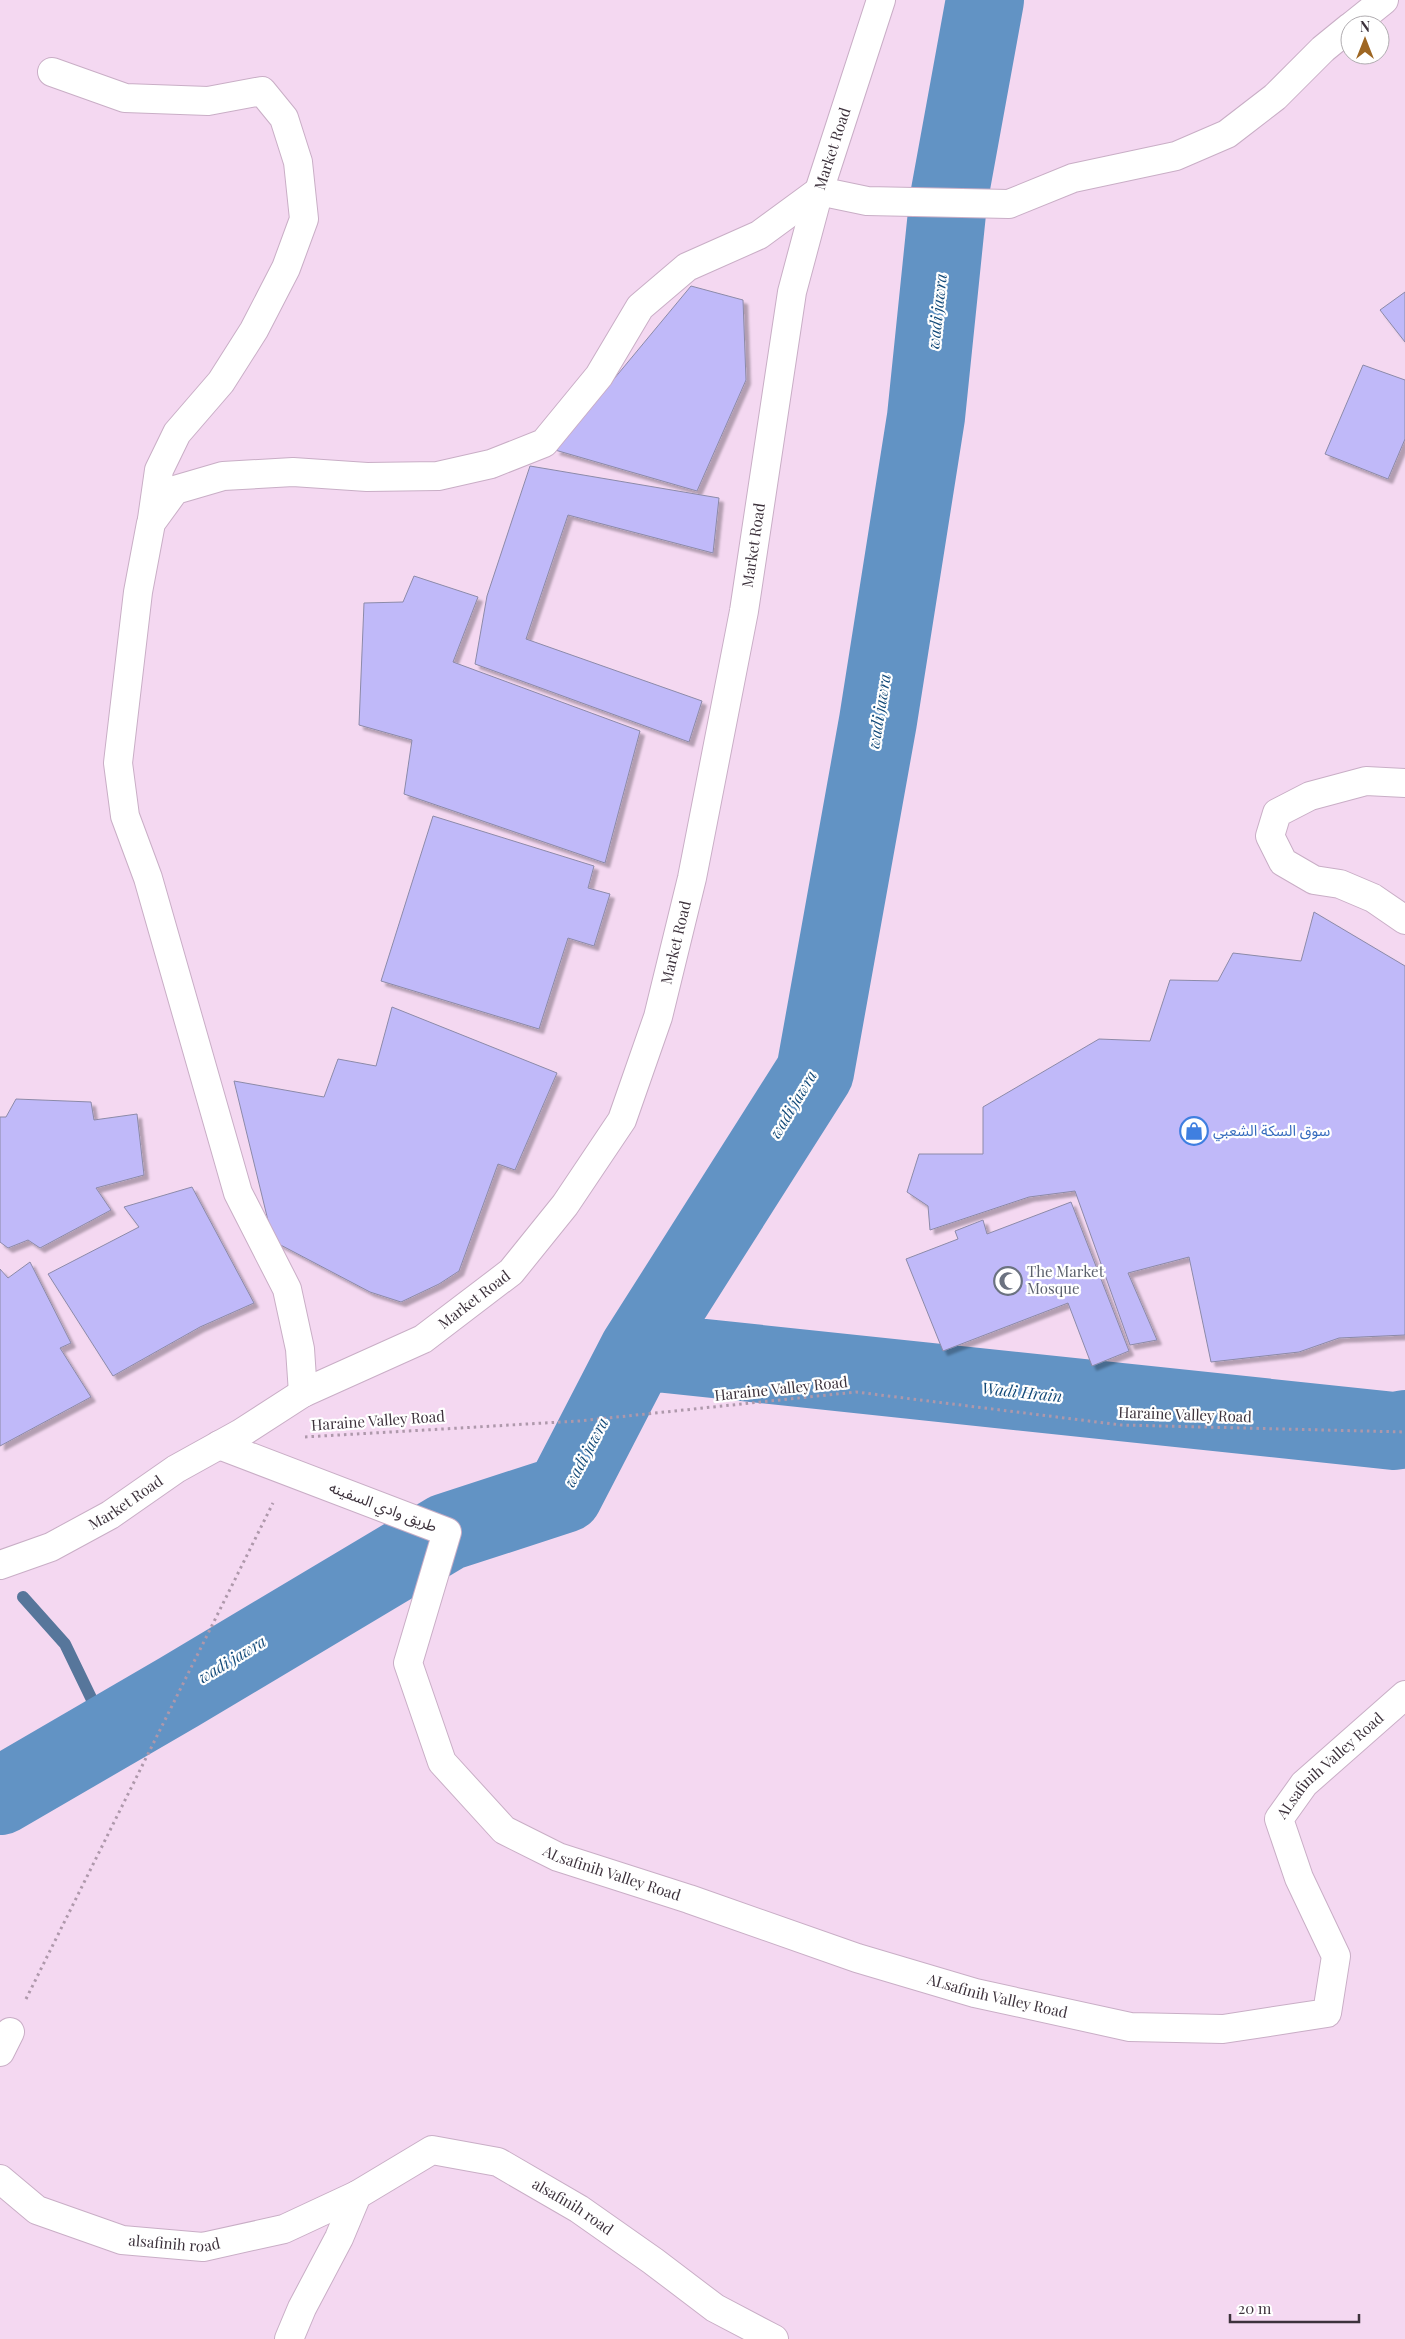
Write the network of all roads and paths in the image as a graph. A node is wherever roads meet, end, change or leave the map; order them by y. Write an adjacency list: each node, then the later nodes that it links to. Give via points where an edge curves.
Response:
1 (881, 0): 6 (street, Market Road)
2 (1384, 0): 3 (street)
3 (1365, 15)
4 (1340, 35): 6 (street, via 1275,97 1227,134 1176,156 1073,178 1009,204 866,201)
5 (52, 72): 7 (street, via 125,98 208,101 262,91 284,118 298,162 304,219 286,268 254,330 221,382 177,433 159,470)
6 (819, 191): 7 (street, via 759,235 687,267 640,307 599,376 544,443 491,464 438,476 367,477 293,472 223,476 175,490); 10 (street, Market Road, via 792,292 744,611 692,878 658,1017 622,1120 565,1205 511,1272 423,1339)
7 (151, 523): 10 (street, via 138,592 118,763 125,816 148,878 238,1193 287,1289 300,1349)
8 (1405, 783): 9 (street, via 1366,781 1310,796 1277,812 1270,836 1283,862 1314,880 1340,884 1373,898)
9 (1405, 920)
10 (303, 1393): 13 (street, Market Road)
11 (1405, 1432): 12 (path, Haraine Valley Road, via 1121,1425 856,1392 579,1421)
12 (296, 1438)
13 (219, 1445): 15 (street, Market Road, via 176,1469 110,1515 51,1546); 16 (street, ALsafinih Valley Road, via 447,1532 408,1663 442,1762 504,1830 558,1857 857,1958 975,1993 1130,2027 1223,2029 1327,2013 1336,1956 1299,1878 1279,1819 1304,1784)
14 (274, 1501): 17 (path)
15 (0, 1565)
16 (1405, 1695)
17 (5, 2042)
18 (0, 2179): 19 (street, alsafinih road, via 37,2210 122,2240 203,2247 284,2229)
19 (357, 2195): 20 (street, via 340,2238); 21 (street, alsafinih road, via 432,2150 498,2162 579,2209 715,2308)
20 (288, 2339)
21 (774, 2339)

